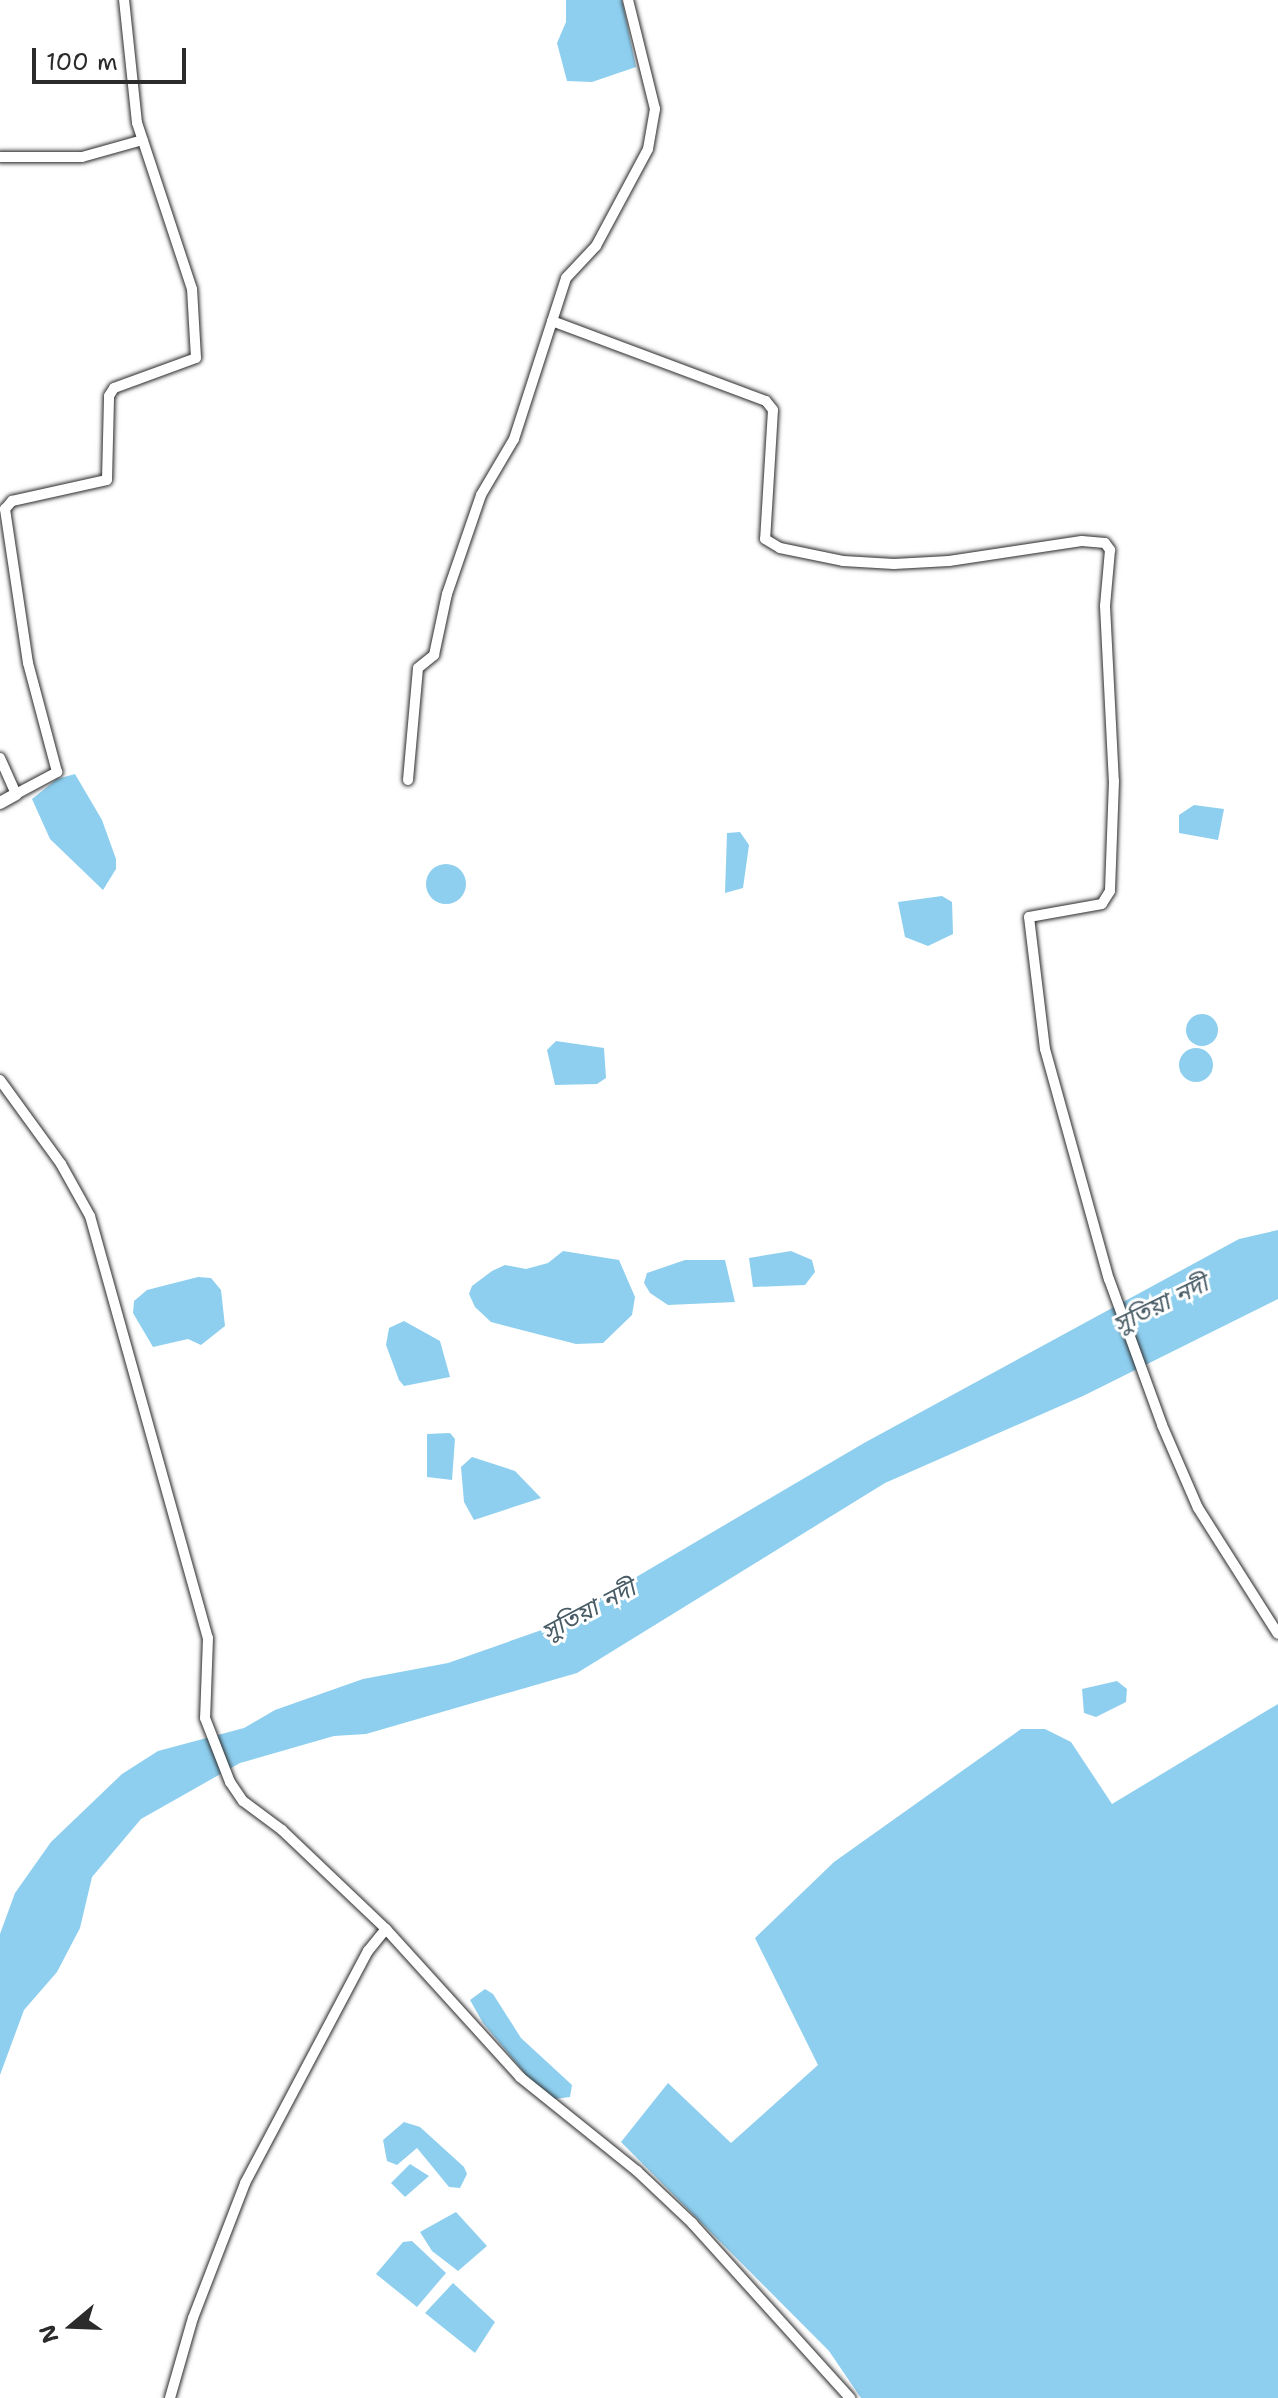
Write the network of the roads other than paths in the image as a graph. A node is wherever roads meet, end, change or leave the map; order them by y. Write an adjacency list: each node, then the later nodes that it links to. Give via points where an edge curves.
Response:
1 (124, 0): 3 (street)
2 (628, 0): 5 (street, via 655,109 648,149 596,246 566,278)
3 (143, 140): 4 (street, via 82,157); 8 (street, via 192,289 196,358 114,388 109,396 107,480 12,501 5,509 28,663 57,772)
4 (0, 157)
5 (552, 321): 7 (street, via 514,439 481,495 447,594 434,655 418,668); 11 (street, via 766,401 773,410 765,539 780,548 843,561 894,564 1082,541 1105,543 1110,550 1105,606 1114,781 1110,891 1102,904 1029,917 1045,1049 1109,1279 1162,1425 1198,1508)
6 (0, 758): 8 (street)
7 (408, 780)
8 (16, 794): 9 (street)
9 (0, 803)
10 (0, 1080): 12 (street, via 61,1164 90,1216 208,1638 205,1718 230,1782 243,1801 273,1822)
11 (1278, 1634)
12 (386, 1929): 13 (street, via 368,1951 245,2183 198,2304); 14 (street, via 520,2077 637,2171 692,2223)
13 (170, 2398)
14 (850, 2398)

